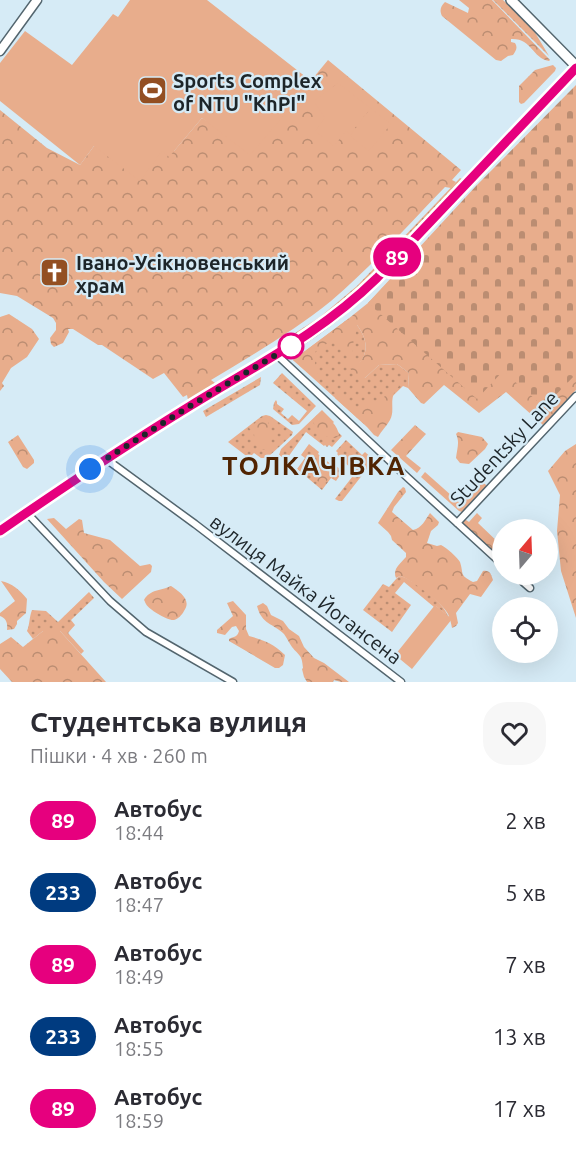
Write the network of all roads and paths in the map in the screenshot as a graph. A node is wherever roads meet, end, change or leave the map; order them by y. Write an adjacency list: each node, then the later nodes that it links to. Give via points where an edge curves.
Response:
1 (37, 0): 3 (main road)
2 (512, 0): 4 (main road)
3 (0, 51)
4 (576, 67): 5 (main road, via 358,297)
5 (277, 355): 7 (main road); 9 (street)
6 (576, 396): 9 (street, Studentsky Lane)
7 (106, 459): 8 (main road); 15 (street)
8 (27, 513): 10 (main road); 14 (street, via 110,601 146,632)
9 (457, 523): 11 (street)
10 (0, 531)
11 (492, 555)
12 (527, 585): 13 (street)
13 (530, 588)
14 (233, 682)
15 (401, 682)

